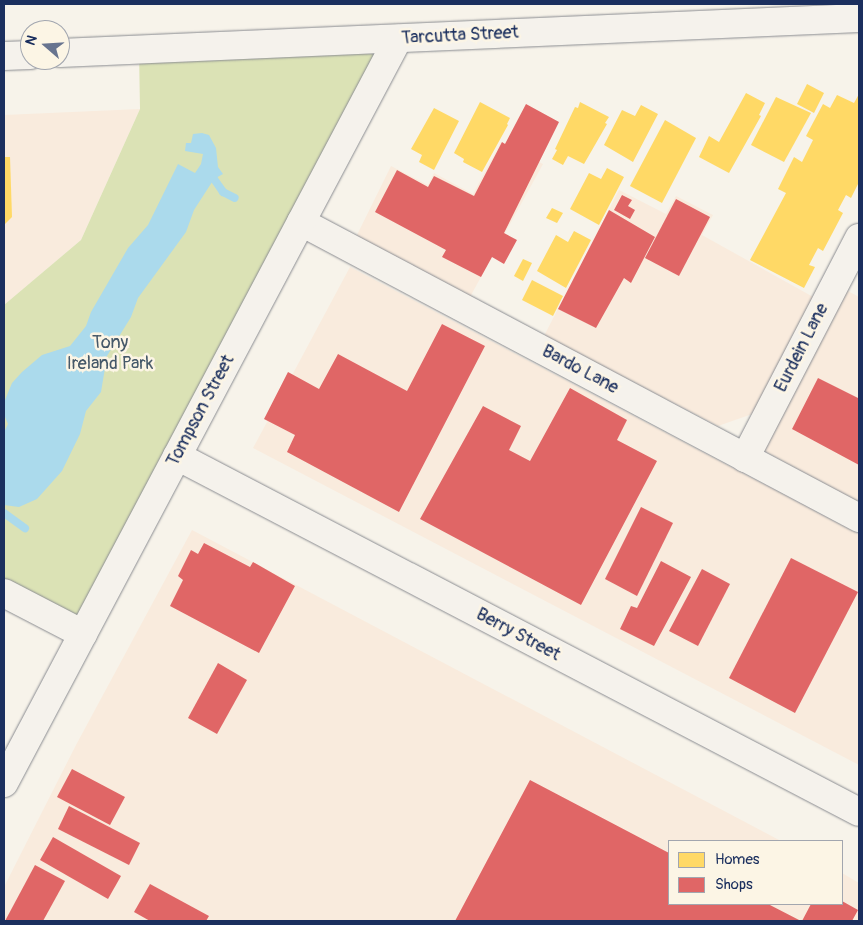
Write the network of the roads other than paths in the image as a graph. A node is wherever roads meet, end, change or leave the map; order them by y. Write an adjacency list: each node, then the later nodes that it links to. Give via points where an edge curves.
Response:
1 (859, 18): 2 (street, Tarcutta Street)
2 (398, 39): 3 (street, Tarcutta Street); 6 (street, Tompson Street)
3 (70, 53)
4 (20, 55): 5 (street)
5 (4, 56)
6 (301, 222): 8 (street, Tompson Street); 9 (street, Bardo Lane)
7 (859, 238): 9 (street, Eurdein Lane)
8 (177, 456): 12 (street, Tompson Street); 14 (street, Berry Street)
9 (745, 458): 10 (street, Bardo Lane)
10 (859, 518)
11 (4, 593): 12 (street)
12 (82, 634): 13 (street, Tompson Street)
13 (4, 783)
14 (859, 812)

